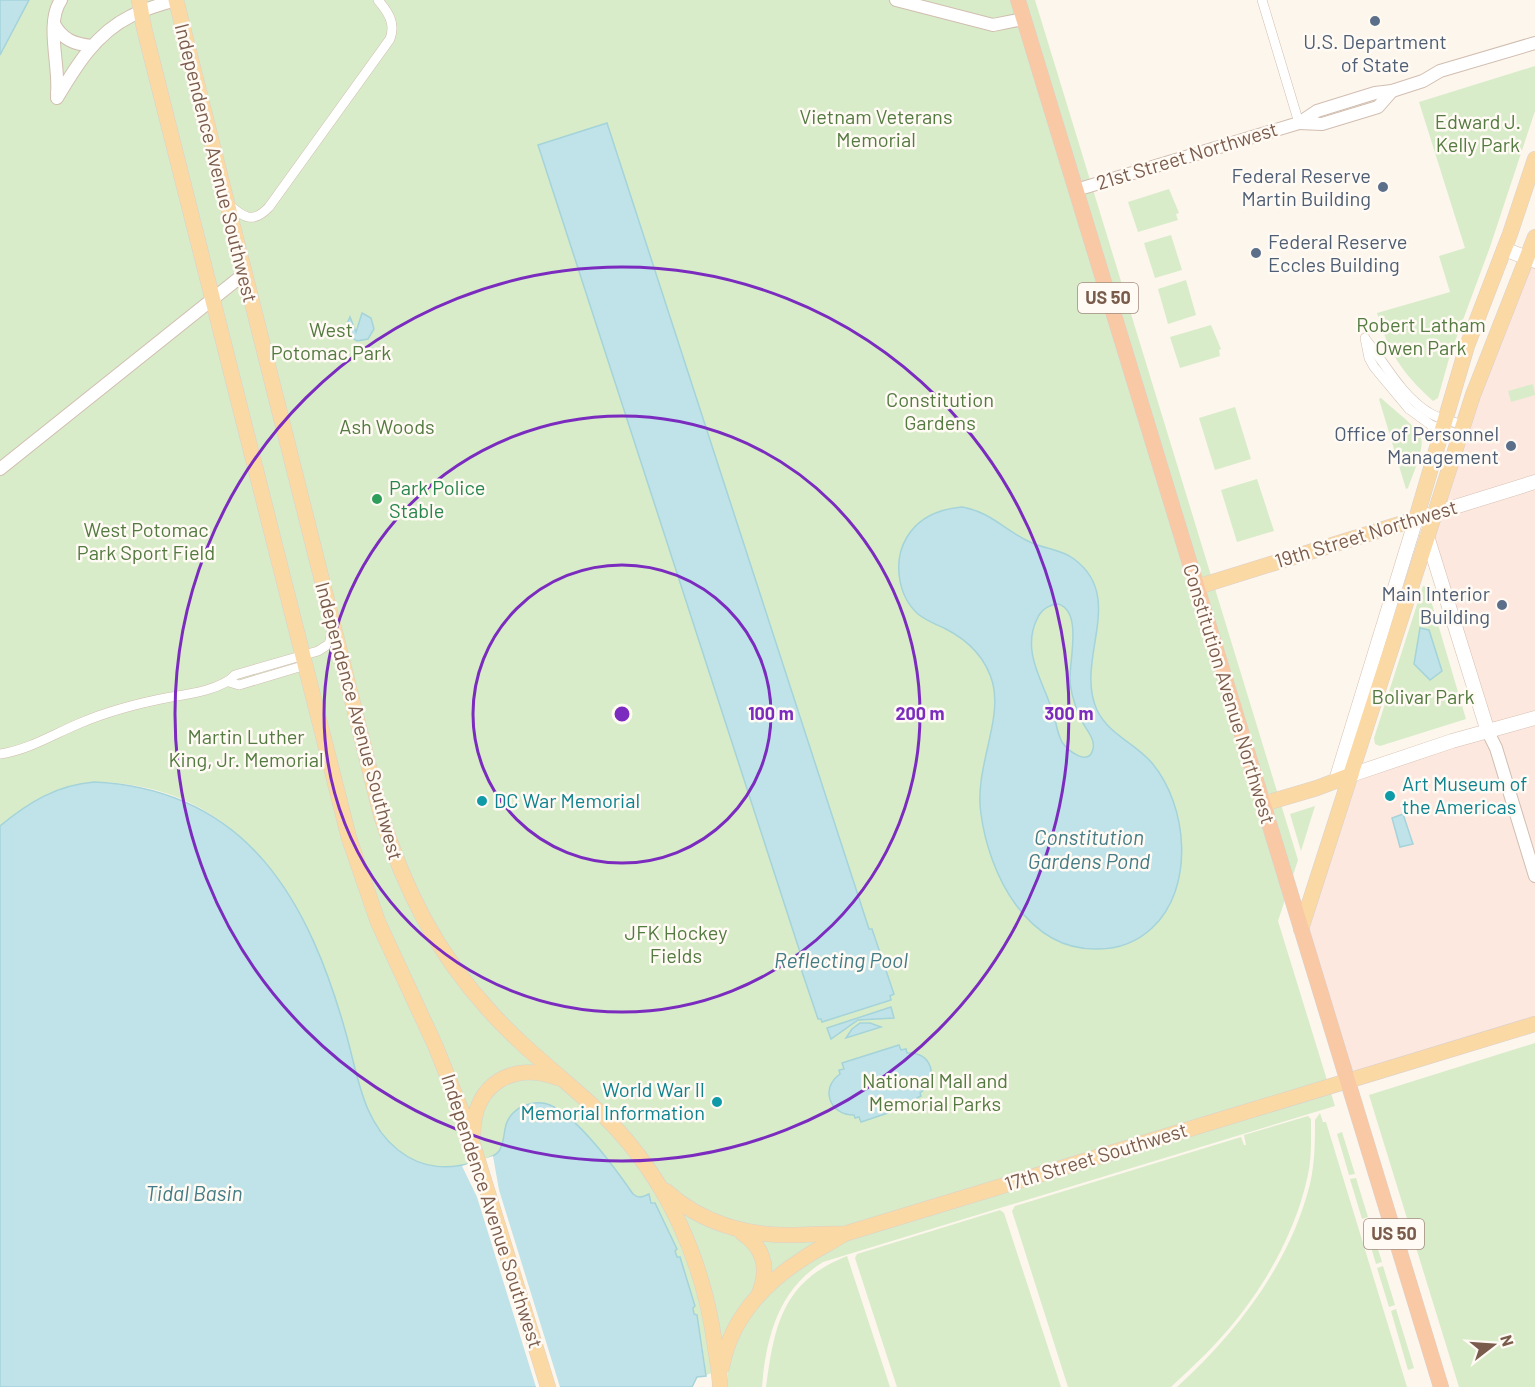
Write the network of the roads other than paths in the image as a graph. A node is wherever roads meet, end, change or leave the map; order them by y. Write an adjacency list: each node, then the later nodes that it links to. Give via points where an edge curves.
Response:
1 (61, 0): 9 (street)
2 (175, 0): 7 (street); 15 (main road, Independence Avenue Southwest)
3 (378, 0): 15 (street, via 392,21 392,36 262,214 250,218)
4 (896, 0): 8 (street, via 993,25)
5 (1018, 0): 8 (highway, Constitution Avenue Northwest / US 50)
6 (1262, 0): 12 (street)
7 (140, 6): 11 (street); 20 (main road, Independence Avenue Southwest)
8 (1023, 19): 14 (highway, Constitution Avenue Northwest / US 50)
9 (54, 24): 11 (street, via 70,42); 11 (street, via 57,98)
10 (1535, 43): 12 (street, 21st Street Northwest, via 1440,71 1392,91 1317,111)
11 (92, 46)
12 (1299, 123): 14 (street, 21st Street Northwest)
13 (1535, 159): 17 (main road)
14 (1076, 190): 28 (highway, Constitution Avenue Northwest / US 50)
15 (226, 203): 19 (main road, Independence Avenue Southwest)
16 (1535, 237): 18 (main road)
17 (1504, 249): 18 (main road); 21 (main road, via 1475,322)
18 (1531, 259): 22 (main road, via 1488,351)
19 (244, 274): 20 (street); 29 (main road, Independence Avenue Southwest)
20 (213, 300): 23 (street); 30 (main road, Independence Avenue Southwest)
21 (1444, 424): 21 (street, via 1413,400 1365,338 1369,358 1394,393 1423,420); 22 (street); 26 (main road)
22 (1462, 430): 25 (main road)
23 (0, 469)
24 (1535, 482): 25 (main road, 19th Street Northwest)
25 (1435, 513): 26 (main road, 19th Street Northwest); 27 (main road)
26 (1416, 519): 28 (main road, 19th Street Northwest); 35 (main road)
27 (1427, 536): 32 (main road); 34 (main road)
28 (1197, 587): 36 (highway, Constitution Avenue Northwest / US 50)
29 (333, 628): 30 (street, via 324,648); 41 (main road, Independence Avenue Southwest, via 381,815 419,913 449,961 487,1008)
30 (304, 660): 33 (street, via 236,675 229,682 104,714); 42 (main road, Independence Avenue Southwest, via 370,901 435,1044)
31 (1535, 718): 32 (main road)
32 (1488, 732): 34 (main road); 37 (street)
33 (0, 754)
34 (1351, 774): 35 (main road); 38 (main road)
35 (1336, 780): 36 (main road)
36 (1263, 804): 38 (highway, Constitution Avenue Northwest / US 50)
37 (1535, 876)
38 (1301, 929): 40 (highway, Constitution Avenue Northwest / US 50)
39 (1535, 1024): 40 (main road, 17th Street Southwest)
40 (1347, 1081): 45 (main road, 17th Street Southwest); 49 (highway, Constitution Avenue Northwest / US 50)
41 (566, 1082): 42 (main road, via 544,1073 524,1072 496,1083 476,1109); 43 (main road, Independence Avenue Southwest, via 621,1134)
42 (473, 1142): 48 (main road, Independence Avenue Southwest)
43 (655, 1180): 44 (main road, 17th Street Southwest, via 695,1213); 47 (main road, Independence Avenue Southwest, via 677,1219 698,1270 710,1313)
44 (737, 1229): 45 (main road, 17th Street Southwest, via 776,1235); 46 (main road, via 754,1242 762,1255 764,1277)
45 (844, 1234): 46 (main road, 17th Street Southwest, via 803,1258)
46 (759, 1294): 47 (main road, 17th Street Southwest, via 730,1336)
47 (720, 1384)
48 (548, 1387)
49 (1441, 1387)

